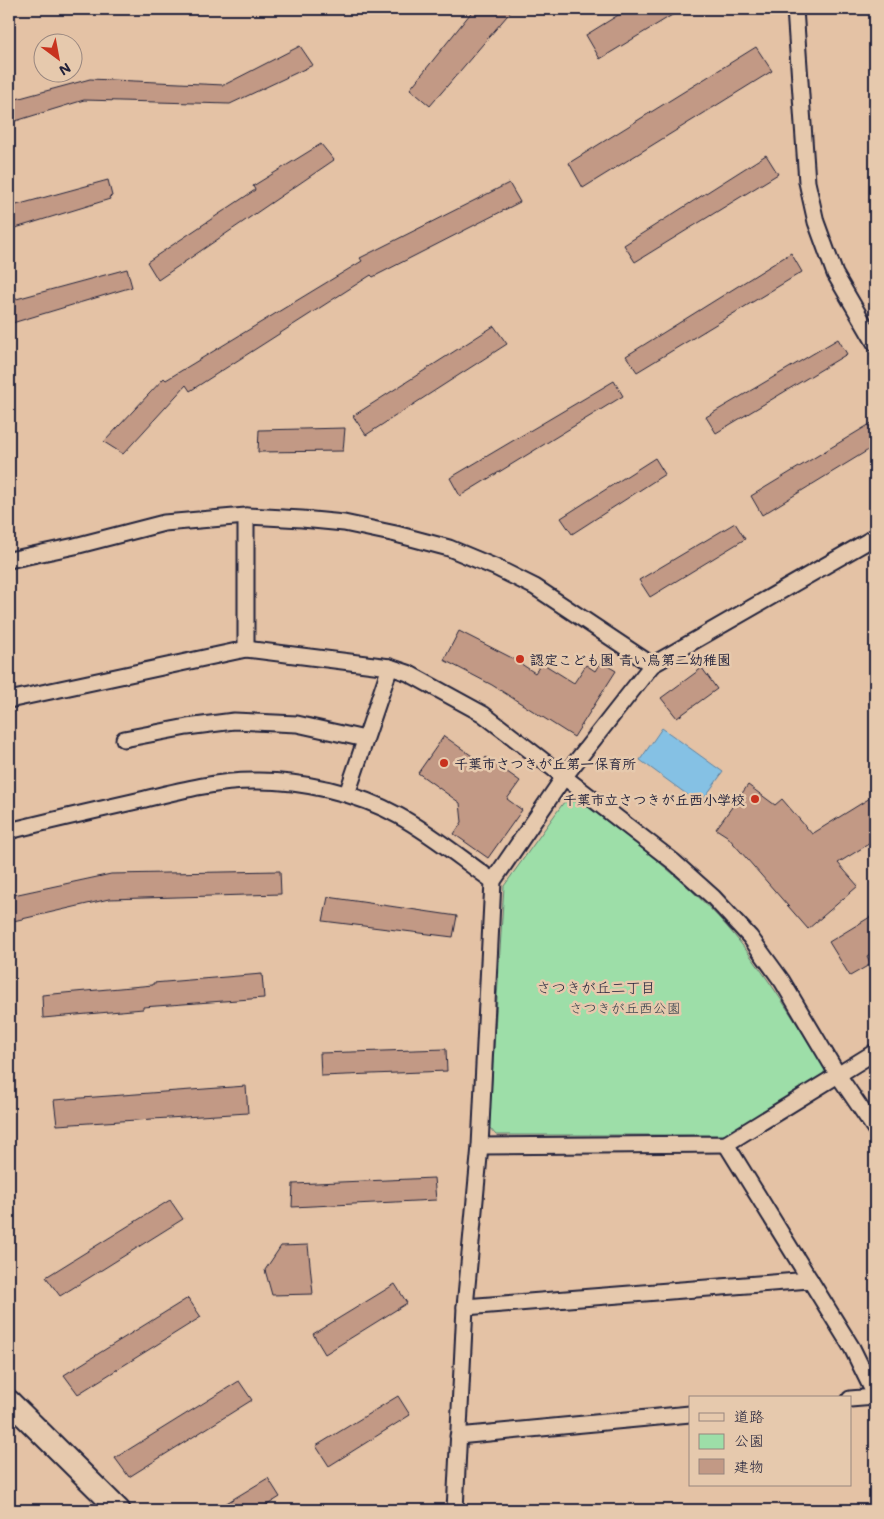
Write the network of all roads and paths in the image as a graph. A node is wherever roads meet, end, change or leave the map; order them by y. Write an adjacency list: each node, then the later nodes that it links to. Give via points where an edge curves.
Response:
1 (795, 9): 2 (street, via 808,182 816,222 835,274)
2 (875, 343)
3 (246, 516): 5 (street, via 164,523); 6 (street); 7 (street, via 344,523 449,548 535,587)
4 (875, 537): 7 (street)
5 (9, 560)
6 (246, 649): 8 (street); 9 (street)
7 (652, 665): 12 (street)
8 (390, 667): 11 (street); 12 (street, via 408,673 483,714)
9 (9, 700)
10 (124, 739): 11 (street, via 234,721 297,724)
11 (365, 740): 13 (street)
12 (564, 777): 15 (street); 17 (street, via 713,896 750,937 782,981)
13 (347, 794): 14 (street, via 253,781 217,784); 15 (street, via 399,816)
14 (9, 831)
15 (492, 881): 20 (street)
16 (875, 1052): 17 (street)
17 (838, 1075): 18 (street); 19 (street)
18 (875, 1129)
19 (726, 1144): 20 (street); 21 (street)
20 (480, 1146): 22 (street)
21 (810, 1280): 22 (street); 23 (street, via 852,1348)
22 (464, 1307): 27 (street)
23 (875, 1396): 24 (street)
24 (852, 1399)
25 (9, 1401): 28 (street)
26 (689, 1414): 27 (street)
27 (458, 1436): 29 (street)
28 (119, 1510)
29 (455, 1510)

